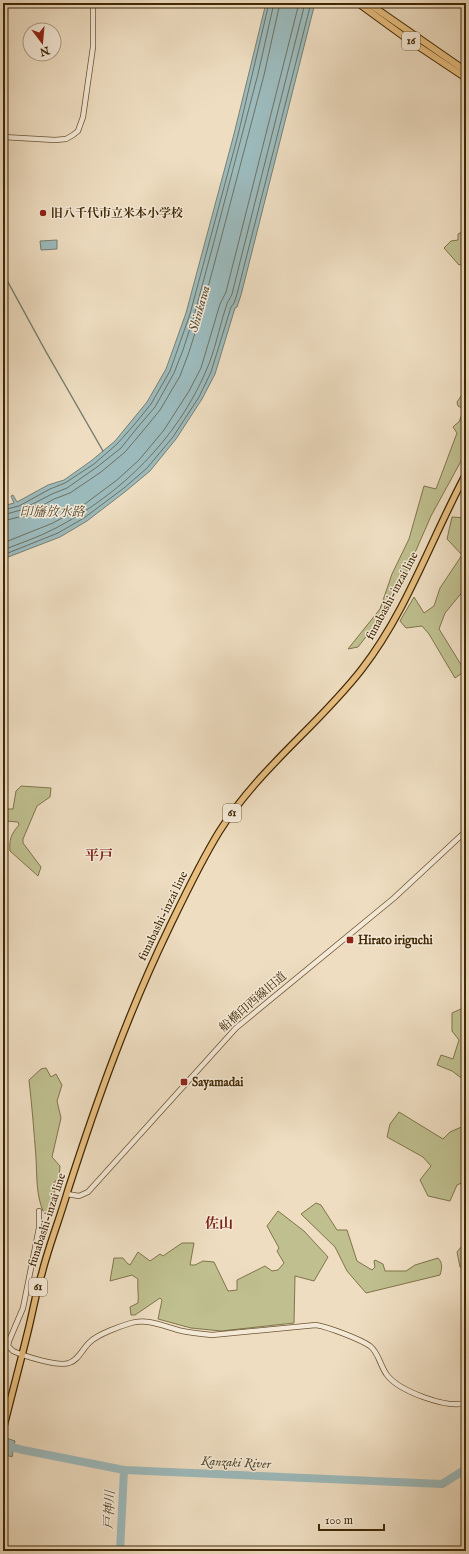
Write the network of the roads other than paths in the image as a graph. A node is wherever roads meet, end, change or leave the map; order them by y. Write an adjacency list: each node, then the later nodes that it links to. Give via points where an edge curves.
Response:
1 (93, 3): 6 (street, via 93,47 83,117 78,130 66,139)
2 (358, 3): 5 (highway, 16)
3 (368, 3): 4 (highway, 16)
4 (466, 71)
5 (466, 78)
6 (3, 137)
7 (466, 474): 9 (main road, funabashi-inzai line / 61, via 402,605 372,655 344,690 254,783 234,809 206,854 168,929 136,1001 103,1084)
8 (466, 831): 9 (street, 船橋印西線旧道, via 394,898 236,1028 88,1192 80,1196)
9 (68, 1194): 11 (main road, funabashi-inzai line / 61, via 41,1275)
10 (39, 1211): 11 (street, via 39,1228 23,1308 8,1346)
11 (22, 1355): 12 (street, via 55,1364 68,1364 97,1337 144,1321 196,1334 212,1335 316,1325 369,1345 389,1378 405,1388 433,1400); 13 (main road, funabashi-inzai line / 61)
12 (466, 1403)
13 (3, 1430)

